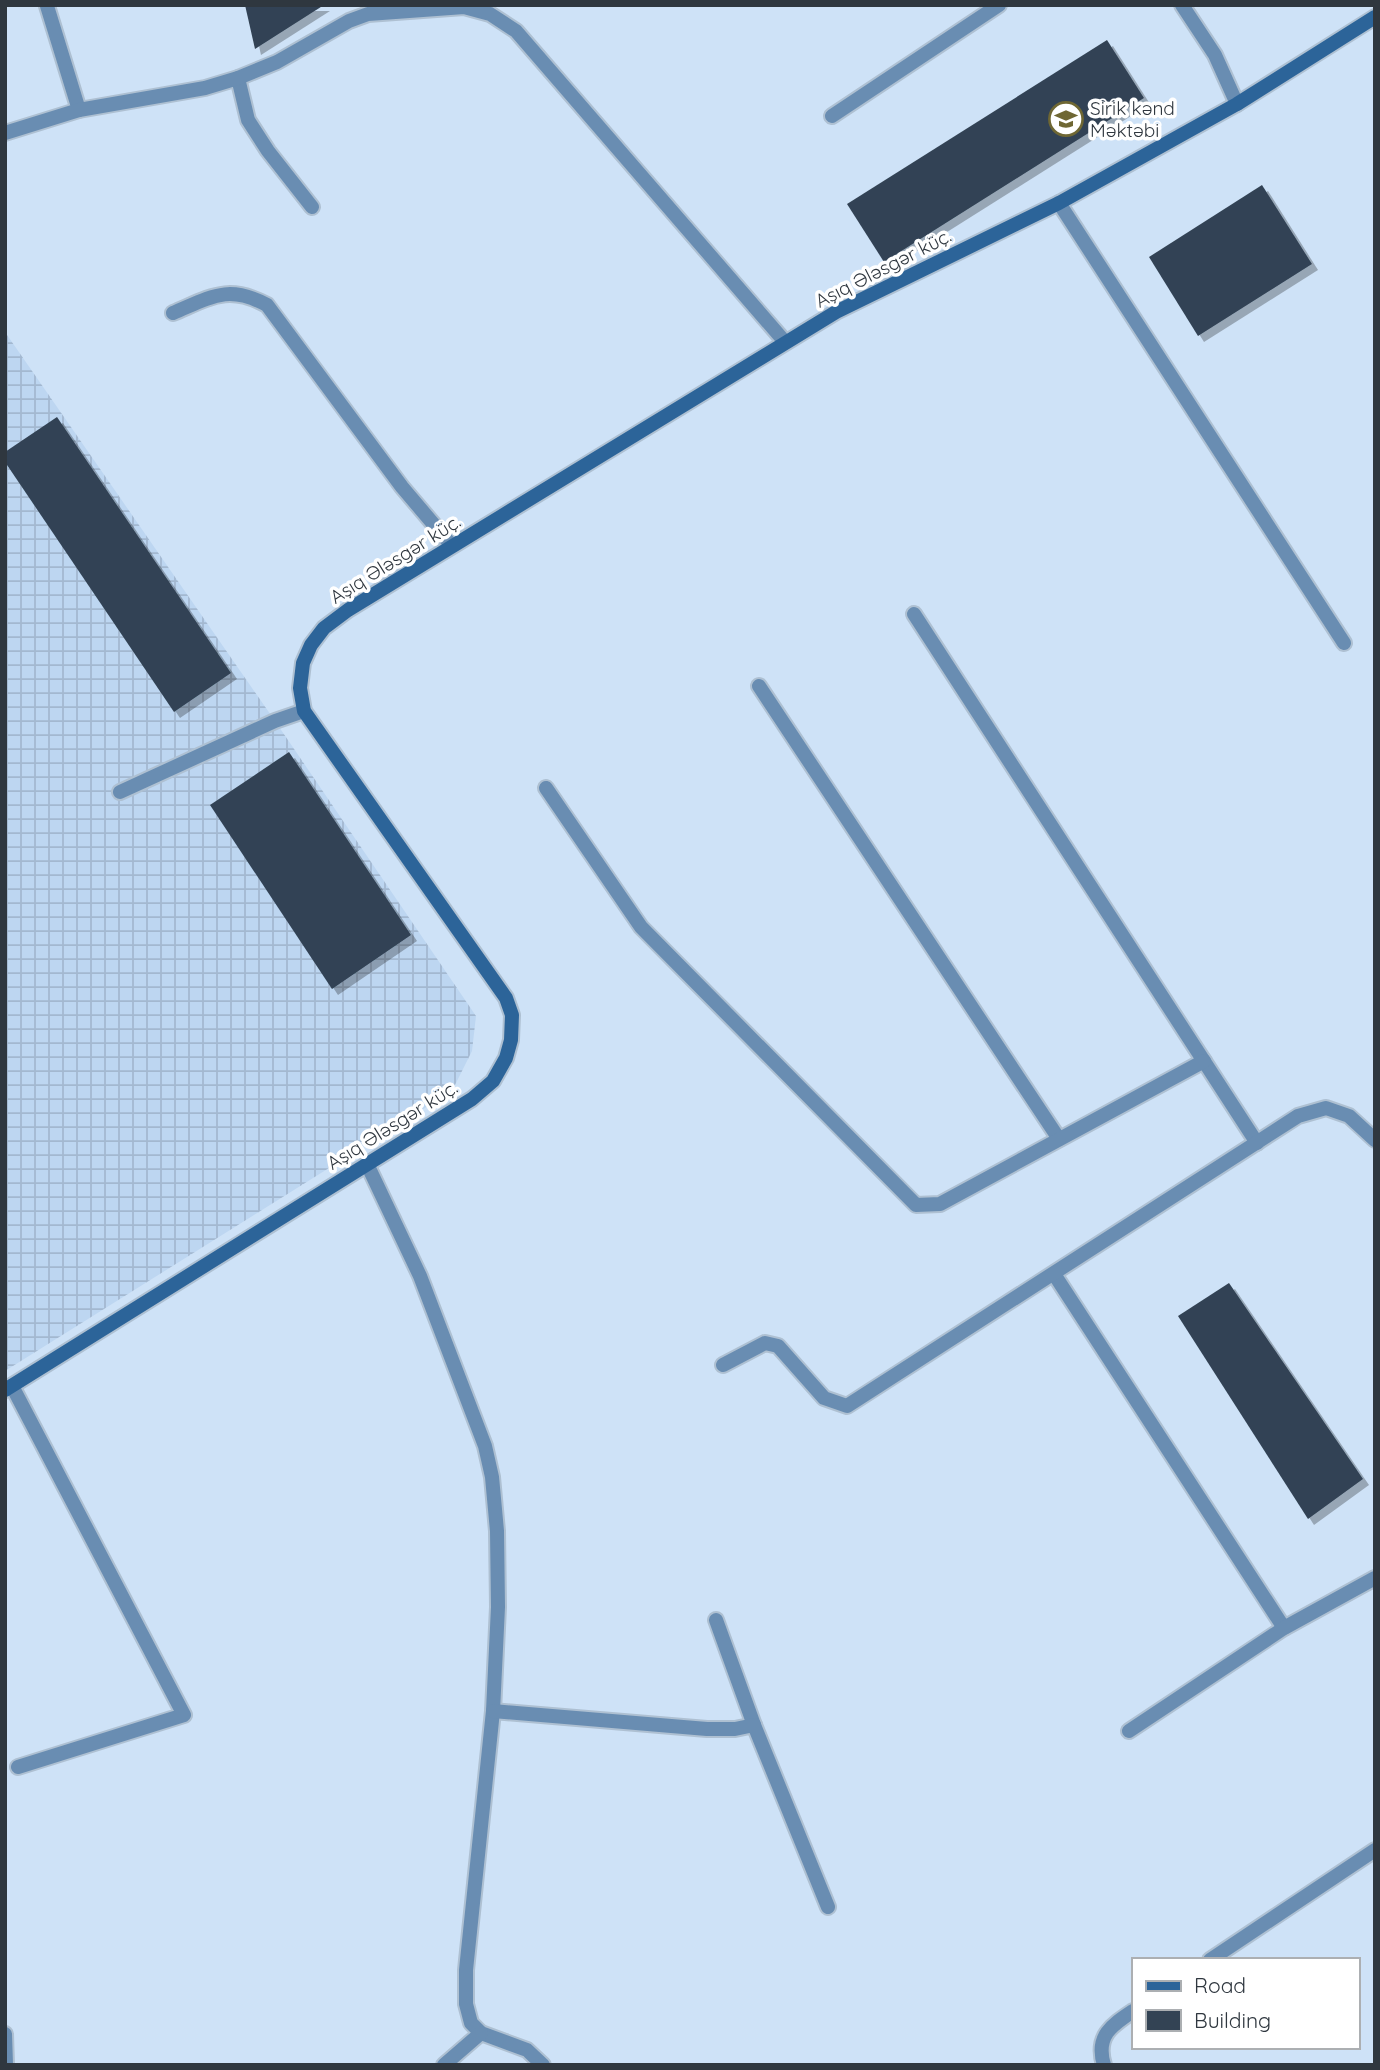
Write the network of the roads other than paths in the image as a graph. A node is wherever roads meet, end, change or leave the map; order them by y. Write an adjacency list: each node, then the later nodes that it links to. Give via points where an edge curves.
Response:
1 (999, 5): 8 (street)
2 (1182, 5): 6 (street, via 1215,55)
3 (47, 6): 7 (street)
4 (1375, 17): 6 (street, Aşıq Ələsgər küç.)
5 (238, 78): 7 (street); 11 (street, via 248,120); 13 (street, via 368,14 464,7 490,14 516,31)
6 (1237, 104): 10 (street, Aşıq Ələsgər küç.)
7 (79, 110): 9 (street)
8 (832, 116)
9 (5, 133)
10 (1059, 202): 13 (street, Aşıq Ələsgər küç., via 870,294); 16 (street)
11 (312, 207)
12 (173, 313): 14 (street, via 234,292 267,305 402,487)
13 (785, 342): 14 (street, Aşıq Ələsgər küç.)
14 (452, 546): 18 (street, Aşıq Ələsgər küç., via 324,628 303,663 300,688)
15 (914, 614): 21 (street)
16 (1344, 643)
17 (759, 687): 22 (street)
18 (304, 711): 20 (street); 25 (street, Aşıq Ələsgər küç., via 506,998 512,1015 506,1058 493,1081)
19 (546, 788): 22 (street, via 641,927 916,1205 940,1204)
20 (120, 792)
21 (1204, 1061): 22 (street); 24 (street)
22 (1059, 1139)
23 (1375, 1140): 24 (street, via 1349,1116 1326,1108 1298,1116)
24 (1257, 1143): 26 (street)
25 (367, 1164): 28 (street, Aşıq Ələsgər küç.); 32 (street, via 420,1276 485,1446 497,1531)
26 (1054, 1274): 27 (street, via 847,1406 824,1398 778,1346 765,1343); 31 (street)
27 (723, 1365)
28 (9, 1388): 35 (street, via 184,1715)
29 (1375, 1578): 31 (street)
30 (716, 1620): 33 (street)
31 (1284, 1628): 34 (street)
32 (493, 1711): 33 (street, via 707,1729); 40 (street, via 466,1970 466,2004 471,2023)
33 (754, 1725): 37 (street)
34 (1129, 1731)
35 (18, 1767)
36 (1375, 1850): 38 (street)
37 (828, 1908)
38 (1213, 1958)
39 (1132, 2012): 45 (street, via 1107,2031 1101,2048)
40 (481, 2033): 43 (street); 44 (street, via 527,2050)
41 (5, 2034): 42 (street)
42 (6, 2065)
43 (444, 2065)
44 (543, 2065)
45 (1104, 2065)

